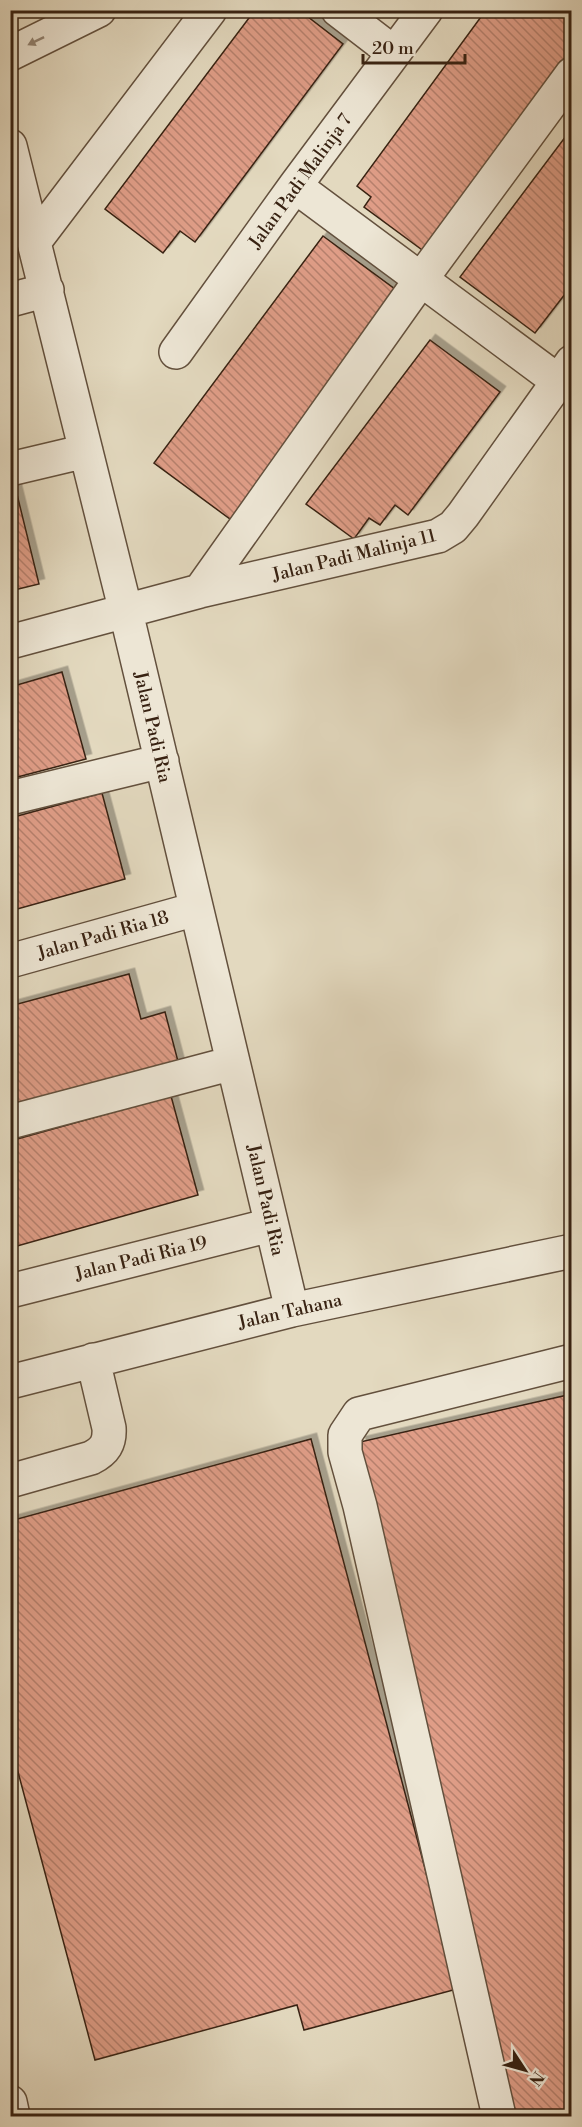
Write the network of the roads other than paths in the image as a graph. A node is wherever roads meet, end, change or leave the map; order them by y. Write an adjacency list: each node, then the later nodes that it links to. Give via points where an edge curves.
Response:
1 (99, 10): 6 (street, one-way to 6)
2 (210, 10): 10 (street)
3 (338, 10): 5 (street)
4 (426, 10): 5 (street, Jalan Padi Malinja 7)
5 (394, 53): 9 (street, Jalan Padi Malinja 7)
6 (10, 54)
7 (572, 74): 11 (street)
8 (10, 146): 10 (street, Jalan Padi Ria)
9 (295, 186): 11 (street); 14 (street, Jalan Padi Malinja 7)
10 (34, 242): 12 (street, Jalan Padi Ria)
11 (422, 278): 15 (street); 18 (street)
12 (47, 290): 13 (street); 16 (street, Jalan Padi Ria)
13 (10, 300)
14 (176, 352)
15 (565, 371): 18 (street, Jalan Padi Malinja 11, via 453,527 438,536)
16 (86, 451): 17 (street); 19 (street, Jalan Padi Ria)
17 (10, 469)
18 (200, 591): 19 (street, Jalan Padi Malinja 11)
19 (126, 612): 20 (street, Jalan Padi Malinja 11); 21 (street, Jalan Padi Ria)
20 (10, 642)
21 (162, 761): 22 (street); 23 (street, Jalan Padi Ria)
22 (10, 798)
23 (196, 909): 24 (street, Jalan Padi Ria 18); 25 (street, Jalan Padi Ria)
24 (10, 962)
25 (233, 1063): 26 (street); 27 (street, Jalan Padi Ria)
26 (10, 1122)
27 (271, 1225): 29 (street, Jalan Padi Ria 19); 30 (street, Jalan Padi Ria)
28 (572, 1251): 30 (street, Jalan Tahana)
29 (10, 1291)
30 (292, 1310): 31 (street, Jalan Tahana)
31 (93, 1360): 33 (street, Jalan Tahana); 34 (street, via 109,1428 107,1447 91,1458)
32 (572, 1361): 37 (street, via 359,1414 345,1436 345,1452)
33 (10, 1382)
34 (10, 1481)
35 (10, 2102): 36 (street)
36 (14, 2116)
37 (499, 2116)

